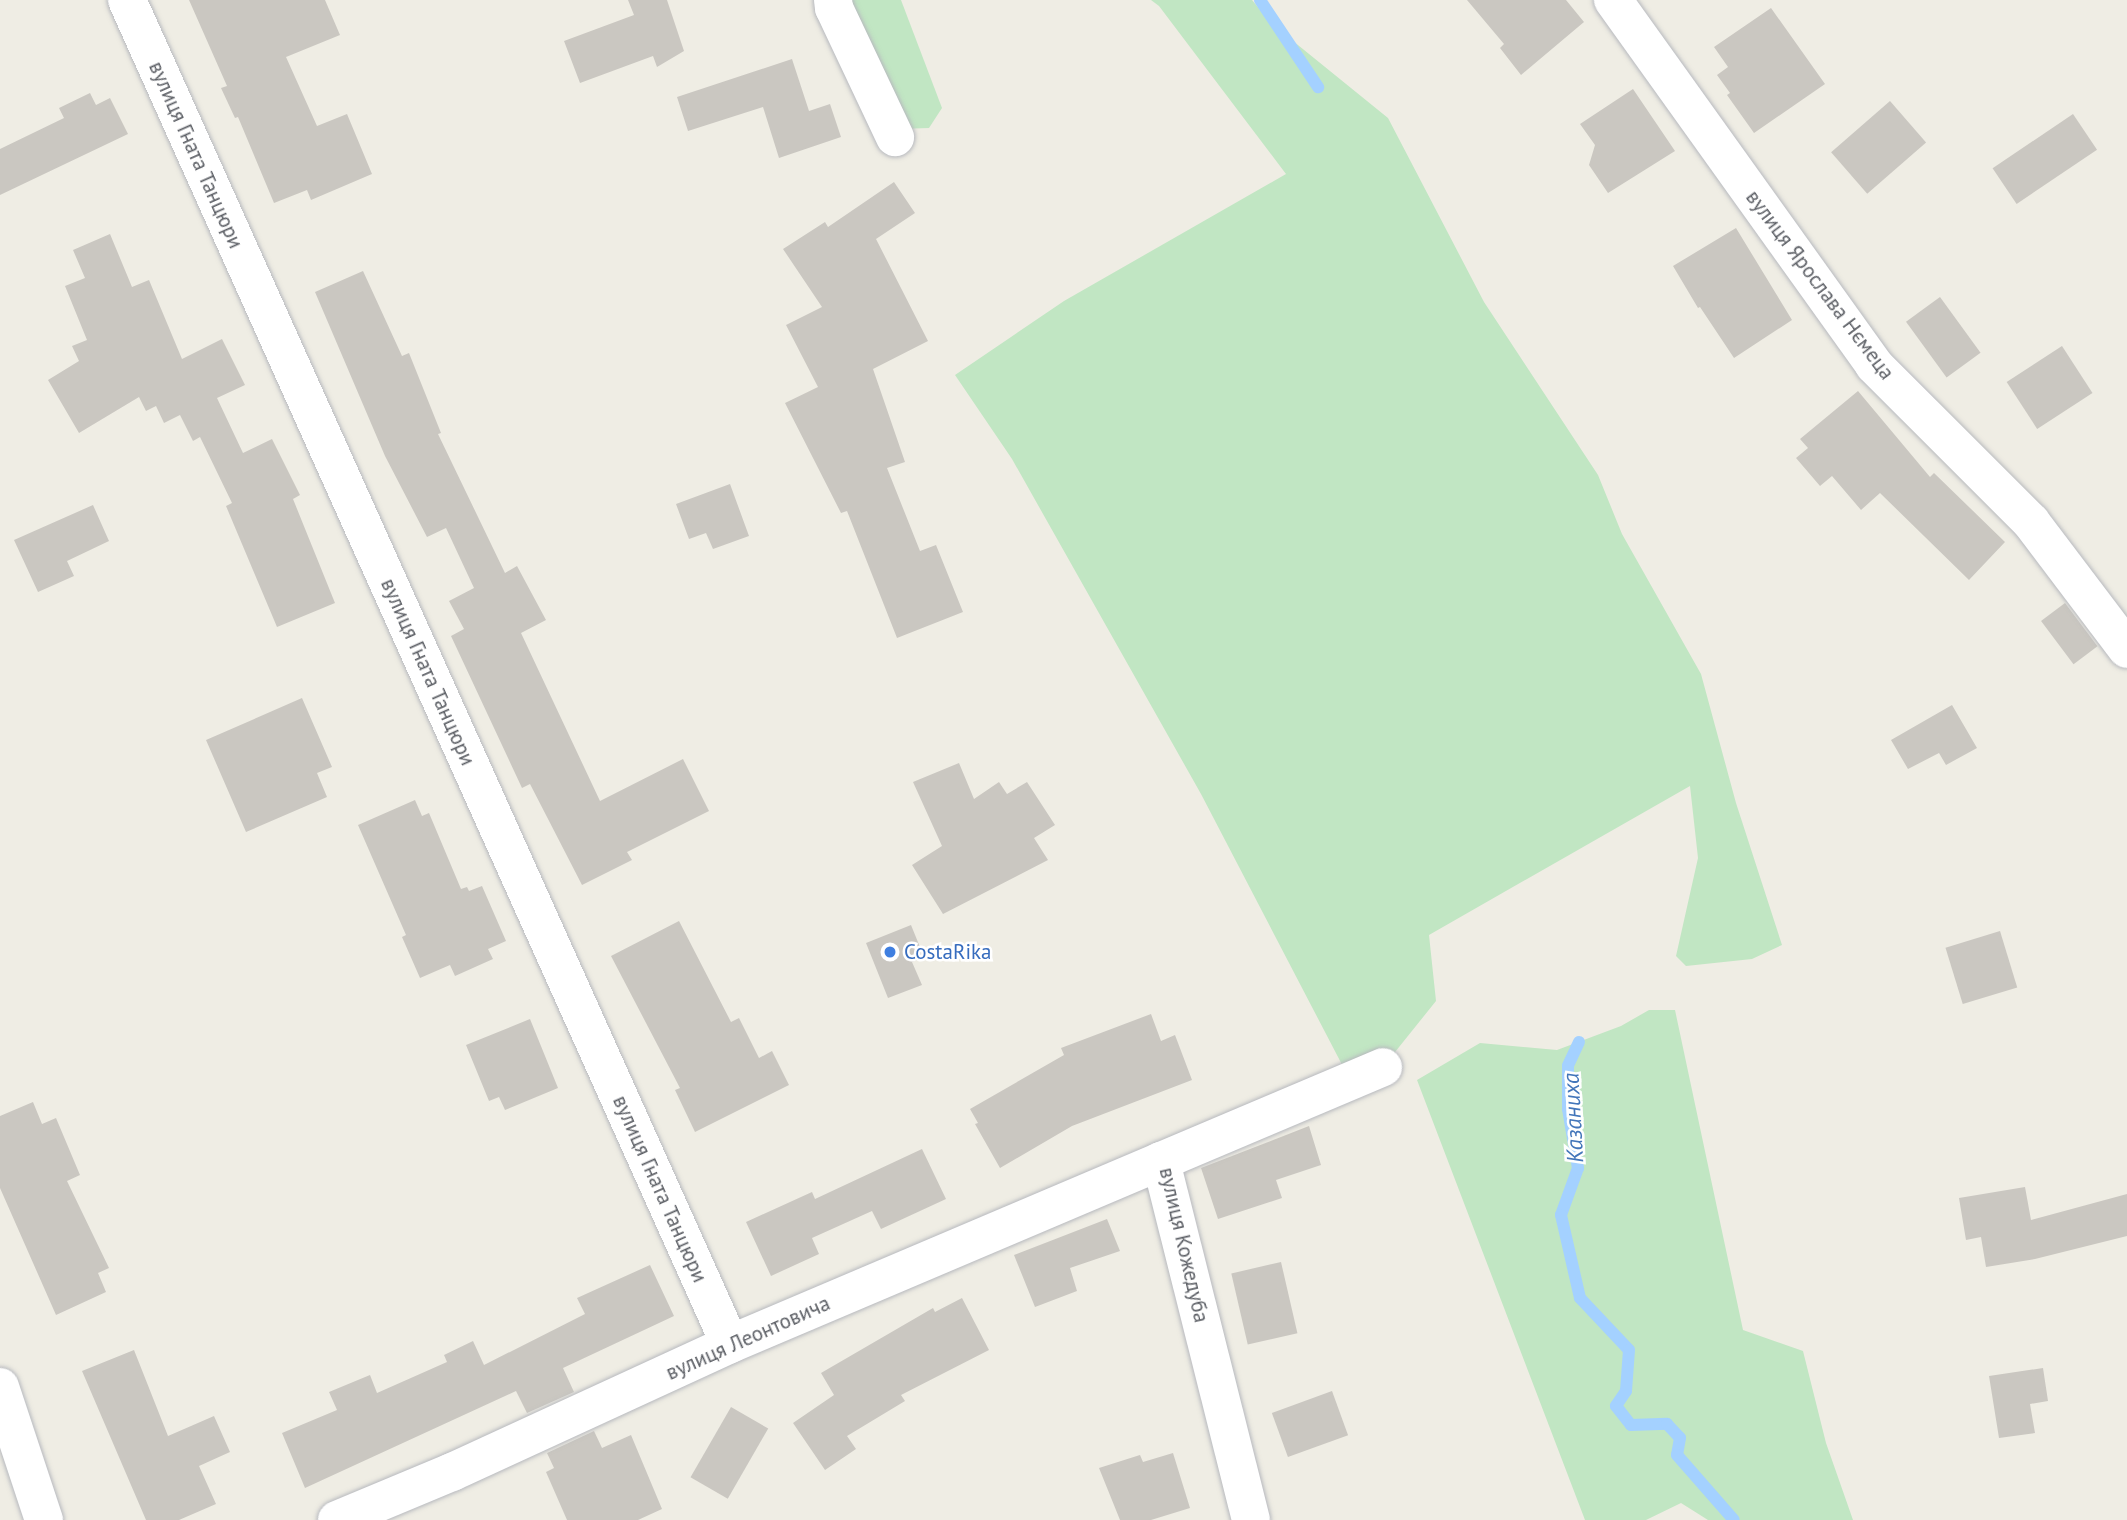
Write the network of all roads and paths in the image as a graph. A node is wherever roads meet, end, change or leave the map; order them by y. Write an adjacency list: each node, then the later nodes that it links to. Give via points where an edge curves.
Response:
1 (127, 0): 8 (street, вулиця Гната Танцюри)
2 (833, 0): 4 (street)
3 (1613, 0): 5 (street, вулиця Ярослава Нємеца, via 1874,365 2031,522)
4 (895, 137)
5 (2127, 649)
6 (1383, 1067): 7 (street, вулиця Кожедуба)
7 (1161, 1161): 8 (street, вулиця Леонтовича); 12 (street, вулиця Кожедуба)
8 (730, 1344): 11 (street, вулиця Леонтовича)
9 (0, 1387): 10 (street)
10 (44, 1520)
11 (337, 1520)
12 (1251, 1520)

